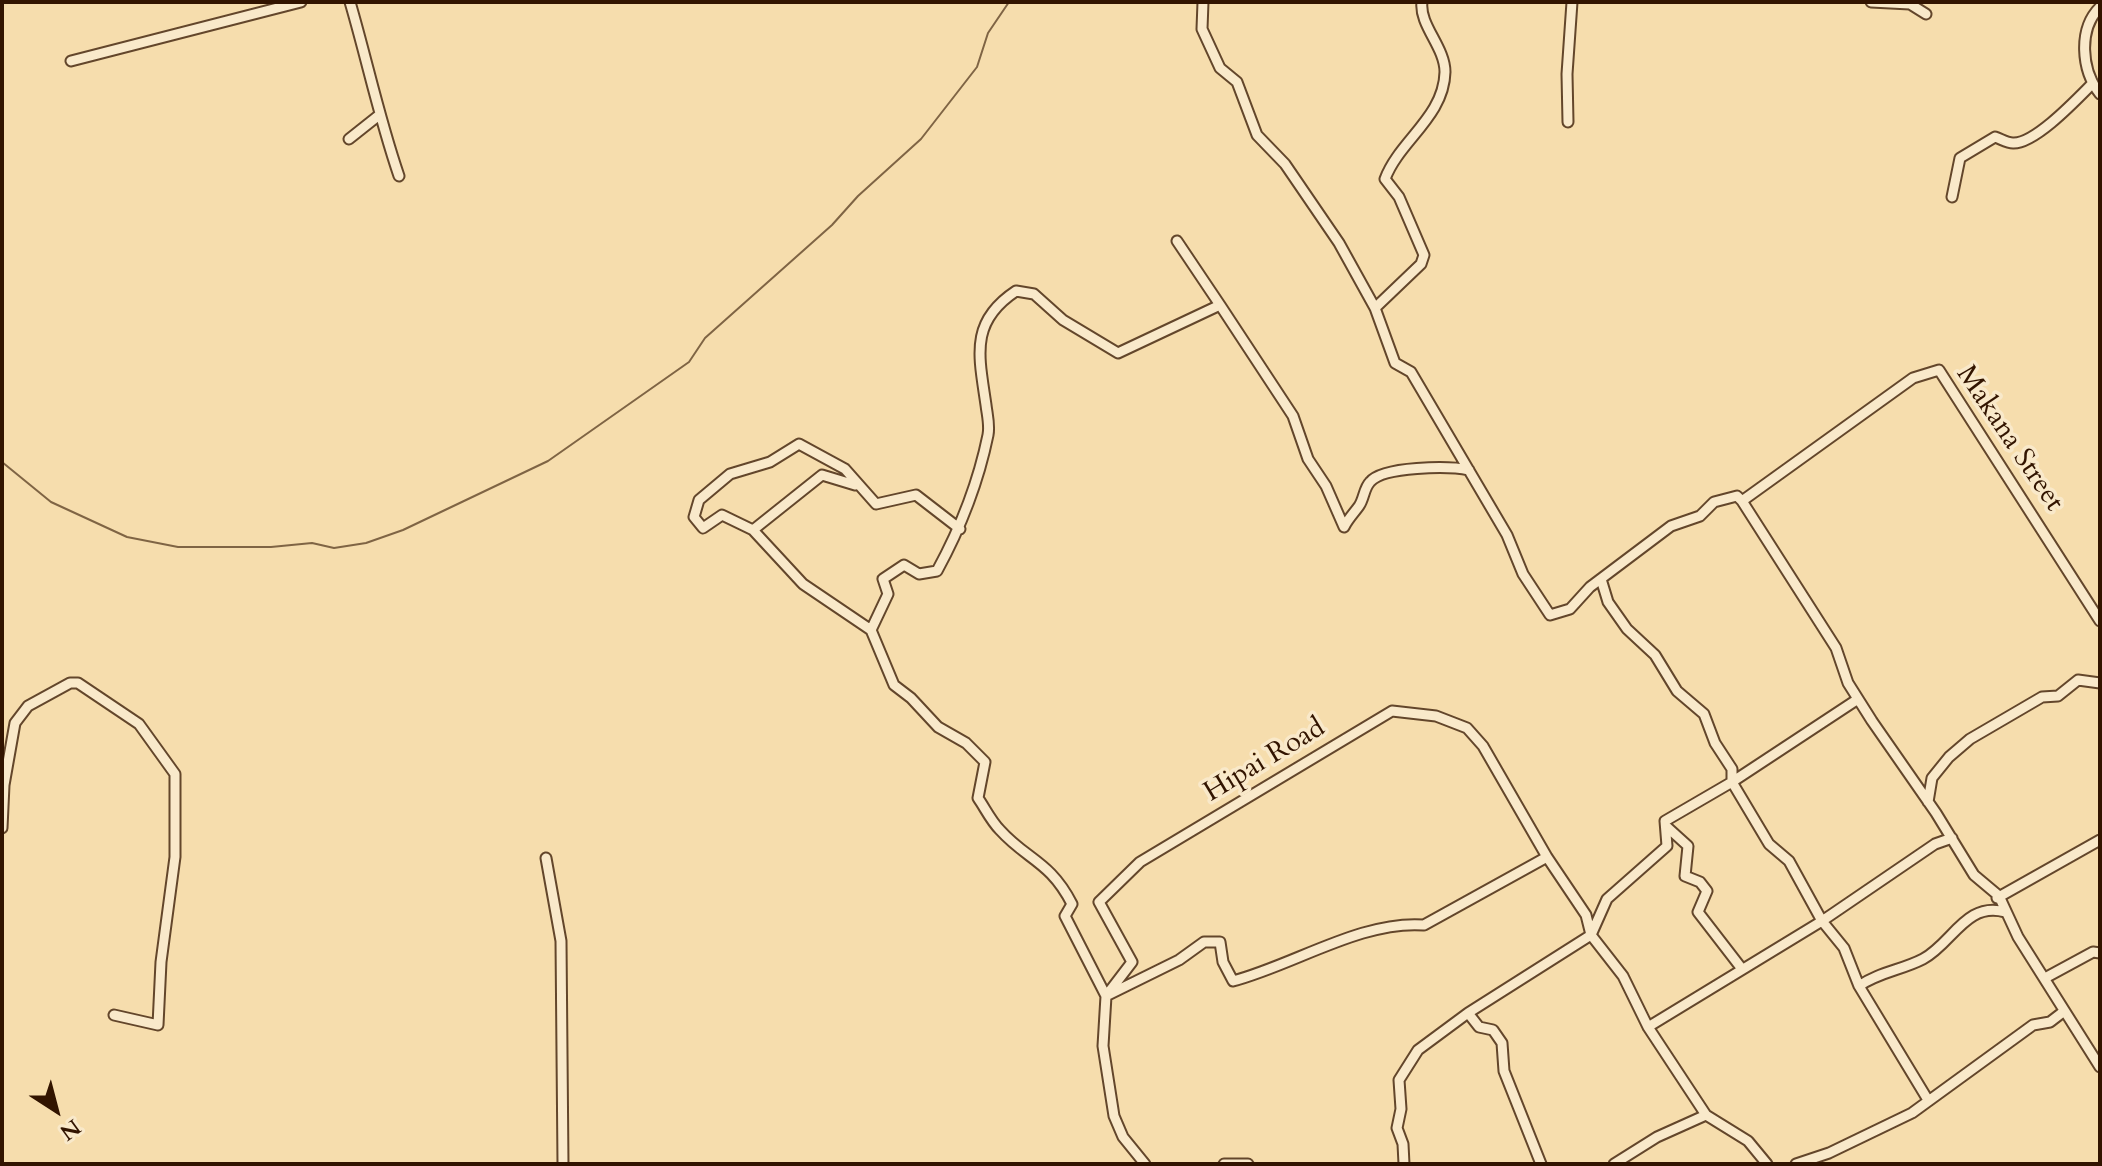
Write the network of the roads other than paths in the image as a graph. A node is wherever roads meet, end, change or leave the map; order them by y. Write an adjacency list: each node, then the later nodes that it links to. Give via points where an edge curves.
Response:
1 (301, 2): 9 (street)
2 (350, 2): 12 (street)
3 (1203, 2): 19 (street, via 1202,29 1220,68 1237,82 1257,135 1285,164 1339,243)
4 (1422, 2): 19 (street, via 1445,72 1426,123 1385,179 1424,255)
5 (1572, 2): 13 (street)
6 (1871, 2): 8 (street, via 1910,4)
7 (2100, 7): 10 (street, via 2085,29 2085,62)
8 (1926, 14)
9 (71, 61)
10 (2093, 83): 11 (street); 16 (street, via 2032,136 2011,143 1995,137 1960,158)
11 (2100, 94)
12 (378, 116): 14 (street); 15 (street)
13 (1568, 122)
14 (349, 139)
15 (399, 176)
16 (1952, 197)
17 (1177, 241): 18 (street)
18 (1220, 305): 20 (street, via 1293,416 1344,527 1370,482 1387,471 1445,465); 23 (street, via 1118,353 1063,320 1034,294 1016,291 1003,300 979,336 990,430)
19 (1375, 308): 20 (street, via 1395,363 1411,372)
20 (1469, 470): 25 (street, via 1550,615 1570,609)
21 (855, 485): 23 (street, via 876,504 916,495); 24 (street, via 822,475); 24 (street, via 845,469 799,444 770,462 730,474 699,500 694,517 703,528 722,515)
22 (1742, 501): 25 (street, via 1737,496 1719,500 1700,516 1671,526); 26 (street, Makana Street, via 1913,378 1939,370); 29 (street, via 1836,648)
23 (960, 529): 27 (street, via 937,571 919,574 904,565 883,579 888,594)
24 (753, 530): 27 (street, via 803,584)
25 (1601, 579): 30 (street, via 1608,602 1627,629 1655,655 1677,691 1704,714 1732,769)
26 (2100, 621)
27 (871, 630): 47 (street, via 894,685 985,762 978,798 1000,831 1039,859 1063,886 1072,904 1065,916 1069,928)
28 (2100, 683): 31 (street, via 2078,680 2058,696 2042,697 1970,739 1932,778)
29 (1858, 699): 30 (street); 31 (street)
30 (1732, 782): 32 (street, via 1669,818); 41 (street, via 1769,844 1789,861)
31 (1928, 802): 34 (street)
32 (1667, 827): 42 (street, via 1667,846 1607,899); 44 (street, via 1688,846 1685,876 1707,891 1698,912)
33 (2, 828): 50 (street, via 15,723 28,706 70,683 78,683 139,724 175,774 175,857 158,1025)
34 (1952, 838): 38 (street, via 1974,875); 41 (street, via 1935,844)
35 (2100, 840): 38 (street)
36 (1547, 857): 42 (street, Hipai Road, via 1586,915); 47 (street, via 1424,925 1371,930 1233,981 1220,942 1204,942); 47 (street, Hipai Road, via 1483,746 1467,728 1436,716 1392,711 1140,862 1099,902 1132,962)
37 (546, 858): 55 (street, via 561,941)
38 (1999, 896): 39 (street); 40 (street)
39 (1992, 908): 40 (street); 46 (street, via 1958,925 1926,958)
40 (2005, 912): 45 (street)
41 (1822, 921): 44 (street); 46 (street, via 1844,948)
42 (1591, 935): 49 (street); 51 (street, Hipai Road, via 1623,976)
43 (2100, 953): 45 (street)
44 (1742, 969): 51 (street)
45 (2045, 978): 48 (street)
46 (1859, 986): 53 (street)
47 (1106, 996): 56 (street, via 1103,1046 1114,1116)
48 (2063, 1012): 52 (street); 53 (street, via 2050,1022 2033,1025)
49 (1468, 1013): 59 (street, via 1418,1050 1403,1068 1397,1128); 60 (street, via 1502,1043 1504,1071)
50 (114, 1015)
51 (1648, 1027): 54 (street, Hipai Road)
52 (2100, 1067)
53 (1928, 1100): 63 (street, via 1912,1113)
54 (1706, 1115): 61 (street); 62 (street, via 1748,1141)
55 (563, 1164)
56 (1145, 1164)
57 (1224, 1164): 58 (street)
58 (1248, 1164)
59 (1404, 1164)
60 (1541, 1164)
61 (1614, 1164)
62 (1767, 1164)
63 (1796, 1164)

